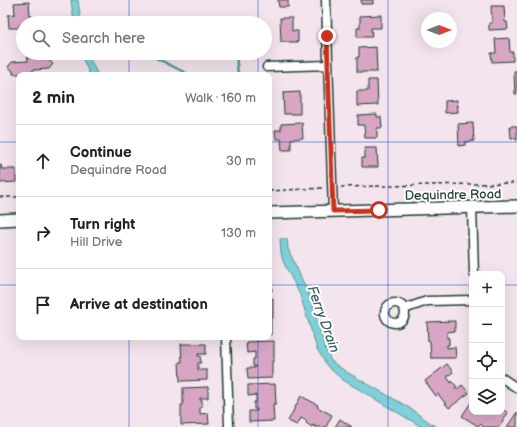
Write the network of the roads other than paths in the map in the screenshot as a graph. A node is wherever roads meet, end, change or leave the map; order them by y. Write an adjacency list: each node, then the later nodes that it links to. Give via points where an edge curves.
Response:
1 (326, 0): 2 (street)
2 (328, 65): 3 (street); 6 (street)
3 (267, 67)
4 (517, 206): 5 (main road, Dequindre Road)
5 (472, 207): 6 (main road, Dequindre Road); 10 (street)
6 (333, 211): 7 (main road, Dequindre Road)
7 (272, 213)
8 (16, 219): 9 (main road)
9 (0, 220)
10 (474, 271)
11 (469, 300): 12 (street, via 427,301)
12 (404, 309)
13 (226, 340): 16 (street)
14 (504, 379): 15 (street)
15 (517, 388)
16 (229, 427)

